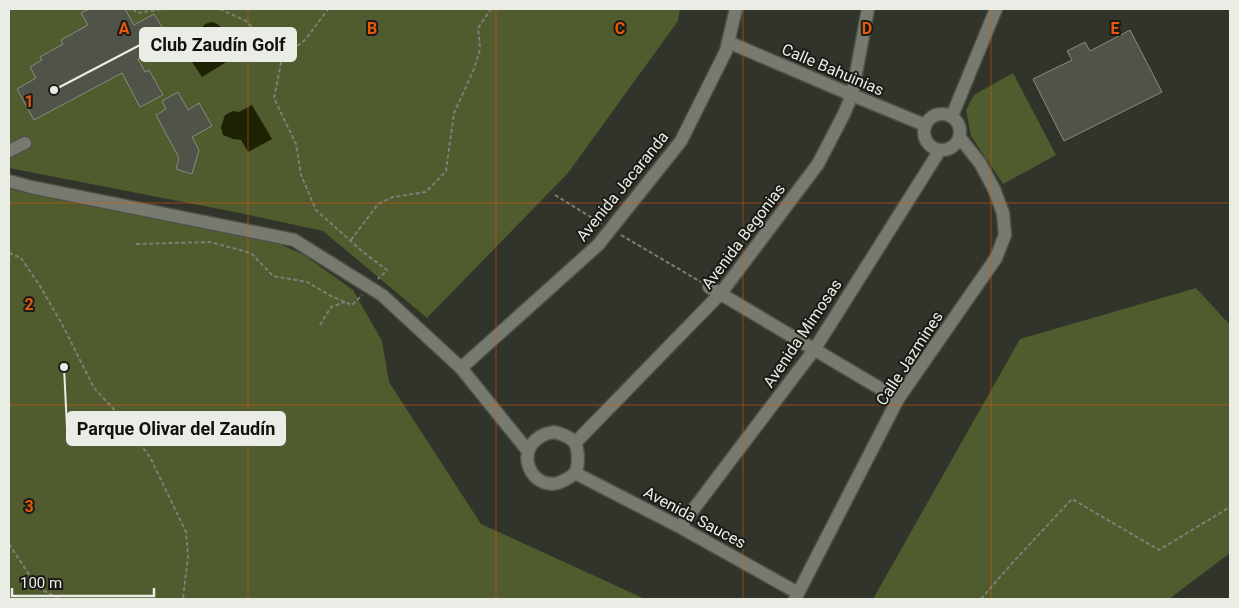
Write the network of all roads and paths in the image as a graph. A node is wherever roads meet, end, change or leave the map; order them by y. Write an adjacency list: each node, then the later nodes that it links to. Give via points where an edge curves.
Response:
1 (133, 9): 2 (path, via 137,13)
2 (162, 9)
3 (220, 9): 10 (path, via 246,21)
4 (328, 9): 11 (path, via 306,39)
5 (491, 9): 23 (path, via 478,28 480,49 454,113 446,172 426,192 393,197 378,204)
6 (736, 9): 9 (street, Avenida Jacaranda)
7 (868, 9): 13 (street, Avenida Begonias)
8 (996, 9): 14 (street)
9 (728, 42): 13 (street, Calle Bahuinias); 22 (street, Avenida Jacaranda, via 681,141)
10 (272, 48): 11 (path); 12 (path)
11 (295, 48): 12 (path)
12 (282, 58): 23 (path, via 274,98 296,144 301,176 316,210)
13 (852, 96): 15 (street, Calle Bahuinias); 28 (street, Avenida Begonias, via 818,164)
14 (952, 116): 15 (street, via 936,114); 16 (street, via 960,126)
15 (925, 125): 18 (street, via 927,142)
16 (960, 138): 18 (street, via 952,147); 33 (street, Calle Jazmines, via 994,189 1003,213 1005,235 996,258)
17 (25, 143): 19 (street)
18 (940, 150): 31 (street, Avenida Mimosas)
19 (9, 151)
20 (9, 181): 27 (street, via 294,240)
21 (554, 195): 22 (path)
22 (611, 229): 26 (path); 32 (street, Avenida Jacaranda, via 598,245)
23 (350, 240): 27 (path, via 387,270)
24 (136, 244): 29 (path, via 210,242 250,253 273,276 308,282)
25 (9, 253): 42 (path, via 21,258 63,326 94,388 122,418 151,459 186,532 188,556)
26 (710, 287): 28 (street)
27 (370, 288): 29 (path, via 352,305); 32 (street, via 382,295)
28 (721, 293): 31 (street); 34 (street, Avenida Begonias)
29 (345, 302): 30 (path, via 331,306)
30 (320, 326)
31 (814, 350): 33 (street); 38 (street, Avenida Mimosas)
32 (461, 368): 35 (street)
33 (898, 399): 40 (street, Calle Jazmines)
34 (575, 443): 35 (street, via 554,432 537,438); 36 (street, via 578,459)
35 (528, 451): 36 (street, via 529,468 546,483 564,481)
36 (574, 472): 38 (street, Avenida Sauces)
37 (1230, 507): 43 (path, via 1159,550 1072,499)
38 (680, 527): 40 (street, Avenida Sauces)
39 (9, 544): 41 (path, via 38,588)
40 (797, 596)
41 (61, 599)
42 (183, 599)
43 (982, 599)

